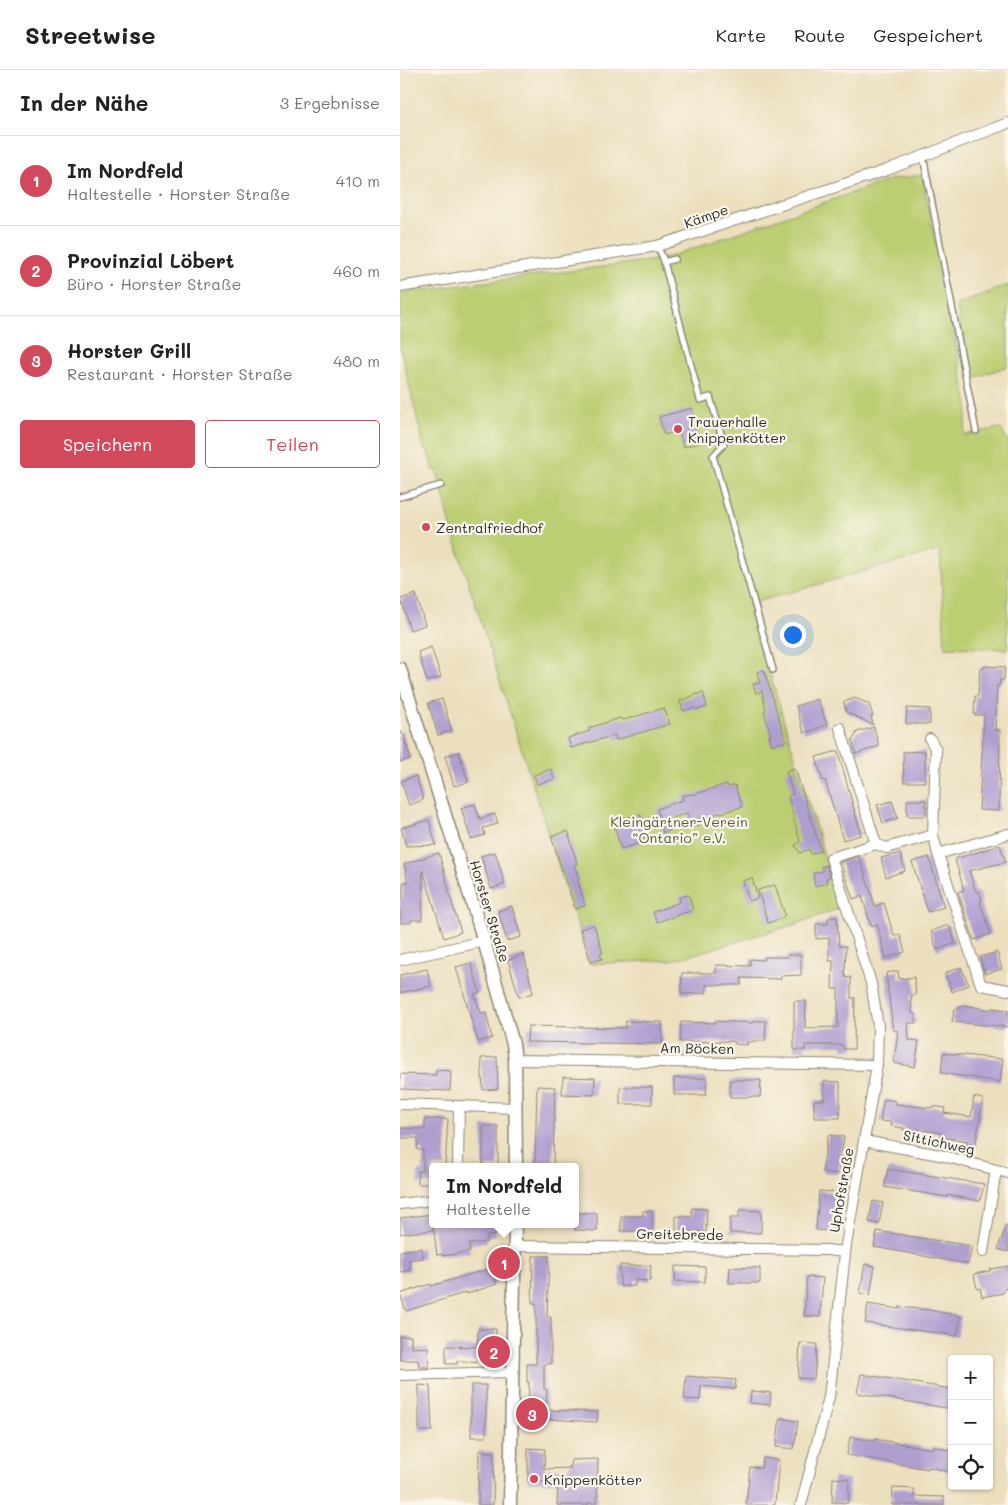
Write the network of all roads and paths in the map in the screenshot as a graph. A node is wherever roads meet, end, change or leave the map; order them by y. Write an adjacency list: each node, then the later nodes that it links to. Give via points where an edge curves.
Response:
1 (1008, 123): 2 (street, Kämpe)
2 (923, 156): 3 (street, Kämpe); 7 (lane)
3 (656, 246): 5 (lane); 6 (street, Kämpe)
4 (675, 259): 5 (lane)
5 (664, 262): 10 (lane, via 700,400 710,398 724,444 713,456)
6 (400, 287)
7 (976, 431)
8 (441, 485): 9 (lane)
9 (400, 497)
10 (772, 670)
11 (401, 676): 18 (street, Horster Straße)
12 (840, 728): 16 (street)
13 (930, 738): 15 (street, via 936,750)
14 (1008, 834): 17 (street)
15 (933, 835): 16 (street, via 886,848); 17 (street)
16 (876, 844): 22 (street, Uphofstraße, via 831,858 871,983 878,1026)
17 (938, 854): 20 (street, via 981,986)
18 (484, 941): 19 (street); 21 (street, Horster Straße, via 509,1025)
19 (400, 960)
20 (1008, 990)
21 (515, 1060): 22 (street, Am Böcken); 25 (street, Horster Straße)
22 (877, 1065): 26 (street, Uphofstraße)
23 (400, 1104): 24 (street)
24 (459, 1106): 25 (street); 27 (street)
25 (516, 1108): 28 (street, Horster Straße)
26 (864, 1141): 29 (street, Sittichweg); 35 (street, Uphofstraße)
27 (458, 1163)
28 (516, 1163)
29 (996, 1170): 30 (street, Sittichweg); 36 (street)
30 (1008, 1173)
31 (429, 1200): 32 (street)
32 (400, 1204)
33 (515, 1228): 34 (street)
34 (515, 1246): 35 (street, Greitebrede); 37 (street)
35 (845, 1252): 40 (street, Uphofstraße, via 829,1397)
36 (983, 1252)
37 (512, 1372): 38 (street); 39 (street)
38 (400, 1375)
39 (510, 1505)
40 (802, 1505)

